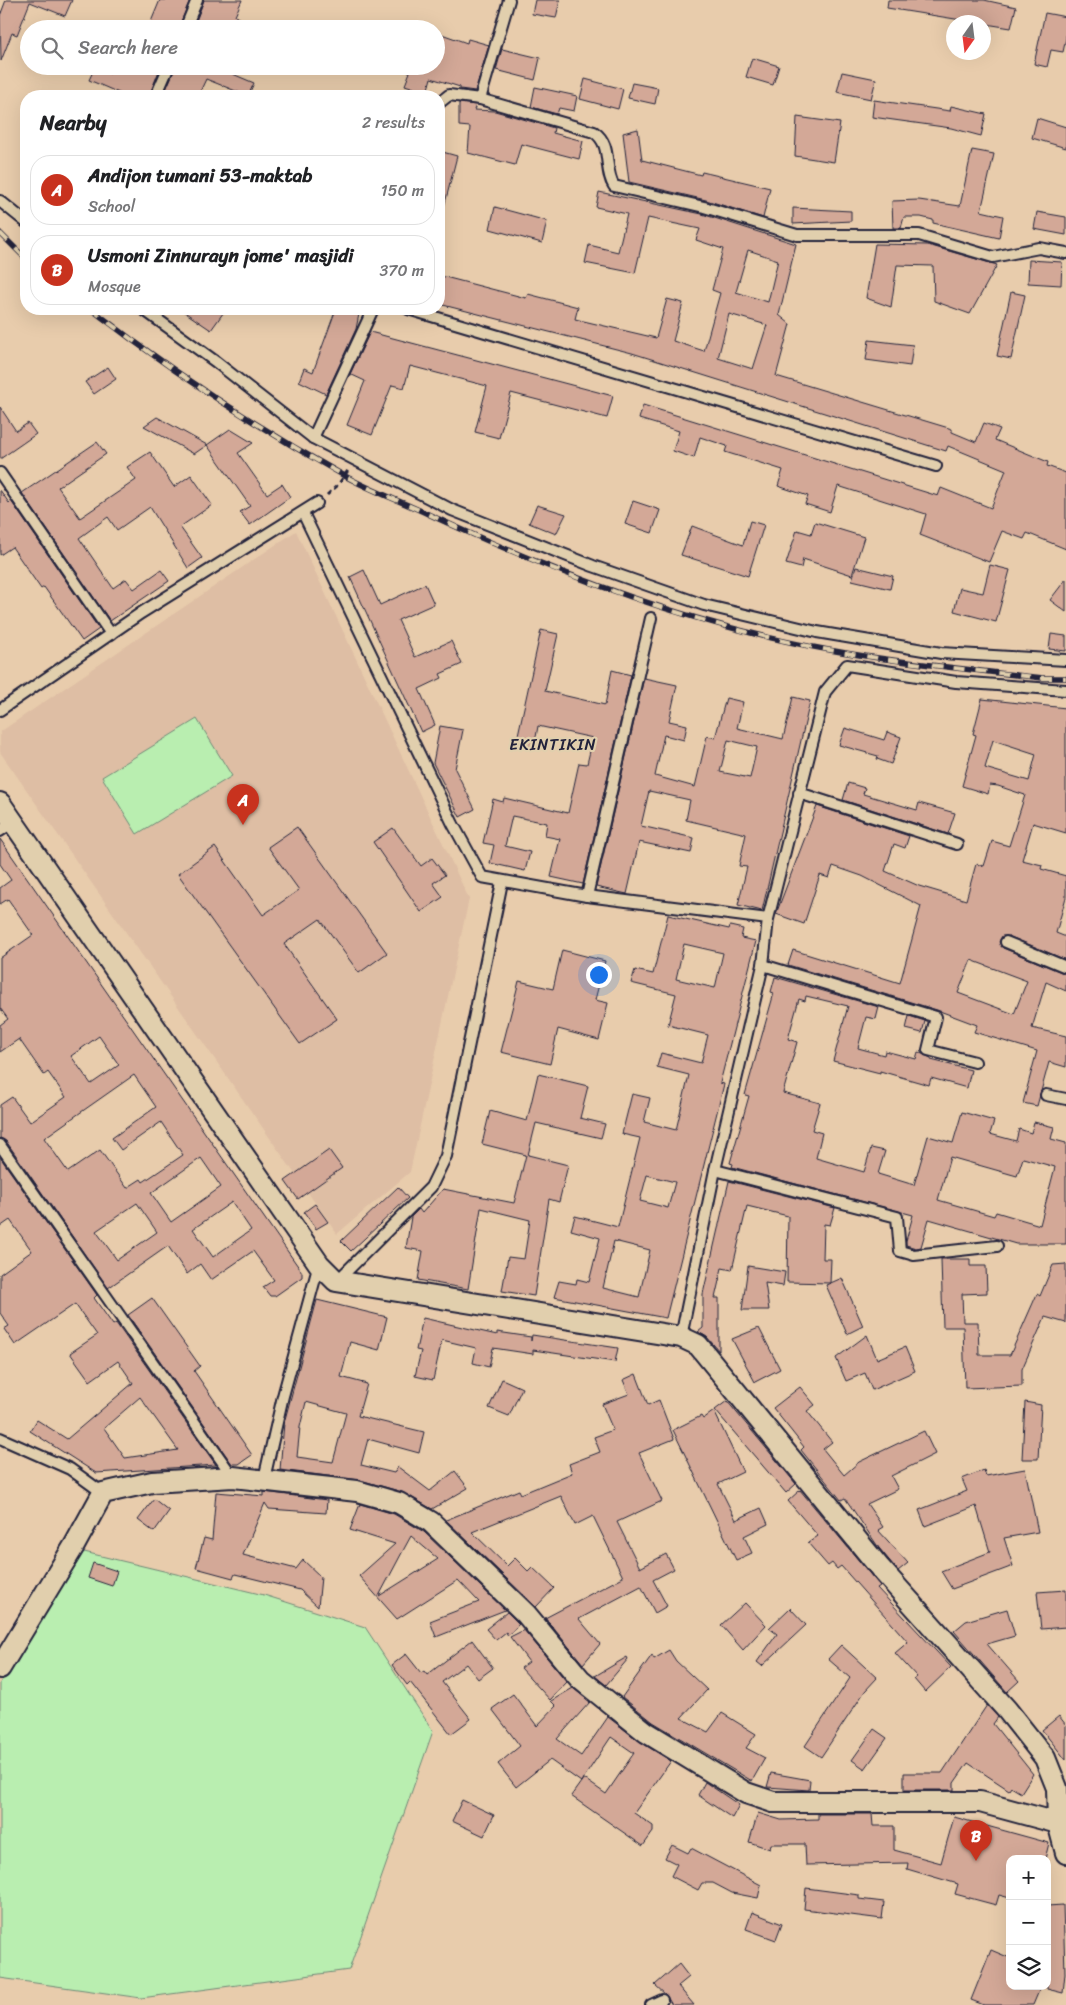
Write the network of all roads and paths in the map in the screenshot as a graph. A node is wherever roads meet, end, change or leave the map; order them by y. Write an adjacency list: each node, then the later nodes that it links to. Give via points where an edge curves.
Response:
1 (197, 0): 3 (lane)
2 (509, 0): 7 (lane)
3 (189, 20)
4 (165, 75): 5 (lane)
5 (159, 90)
6 (445, 98): 7 (lane, via 449,95)
7 (480, 99): 10 (lane, via 594,132 602,138 609,178 614,186 704,207 797,235 919,235 994,257 1040,248)
8 (0, 201): 9 (lane)
9 (20, 217)
10 (1066, 253)
11 (151, 315): 14 (lane)
12 (370, 315): 14 (lane)
13 (428, 315): 16 (lane)
14 (313, 438): 15 (lane)
15 (354, 459): 18 (path, via 338,485); 22 (lane, via 452,510 593,566 704,605 817,632 941,653)
16 (936, 466)
17 (0, 473): 21 (lane)
18 (317, 503): 19 (lane)
19 (303, 512): 21 (lane); 29 (lane, via 457,832 482,877)
20 (651, 618): 30 (lane)
21 (111, 634): 24 (lane)
22 (1066, 660)
23 (1066, 690): 25 (lane, via 956,682 847,666 825,692)
24 (0, 710)
25 (799, 793): 28 (lane); 31 (lane)
26 (0, 803): 27 (street)
27 (6, 826): 41 (street)
28 (957, 844)
29 (502, 882): 30 (lane); 42 (lane, via 446,1156 432,1187)
30 (587, 896): 31 (lane)
31 (768, 918): 33 (lane)
32 (1006, 942): 34 (lane)
33 (763, 965): 35 (lane, via 936,1017 928,1050); 39 (lane)
34 (1066, 967)
35 (975, 1062)
36 (1046, 1094): 37 (lane)
37 (1066, 1100)
38 (0, 1145): 45 (lane)
39 (714, 1170): 40 (lane, via 897,1217 900,1251 914,1255); 43 (lane)
40 (997, 1246)
41 (319, 1264): 42 (street); 46 (lane)
42 (336, 1281): 43 (street)
43 (681, 1337): 49 (street, via 698,1345 880,1568 1007,1710)
44 (0, 1438): 47 (lane, via 70,1469)
45 (233, 1477): 46 (street); 47 (street, via 152,1482)
46 (264, 1480): 50 (street, via 357,1491 399,1503 431,1522 526,1614 580,1679 646,1732 746,1793 773,1802 980,1802)
47 (102, 1493): 48 (street)
48 (0, 1668)
49 (1062, 1782): 50 (street)
50 (1062, 1826): 51 (street)
51 (1066, 1853)
52 (662, 2000): 53 (lane)
53 (651, 2005)

